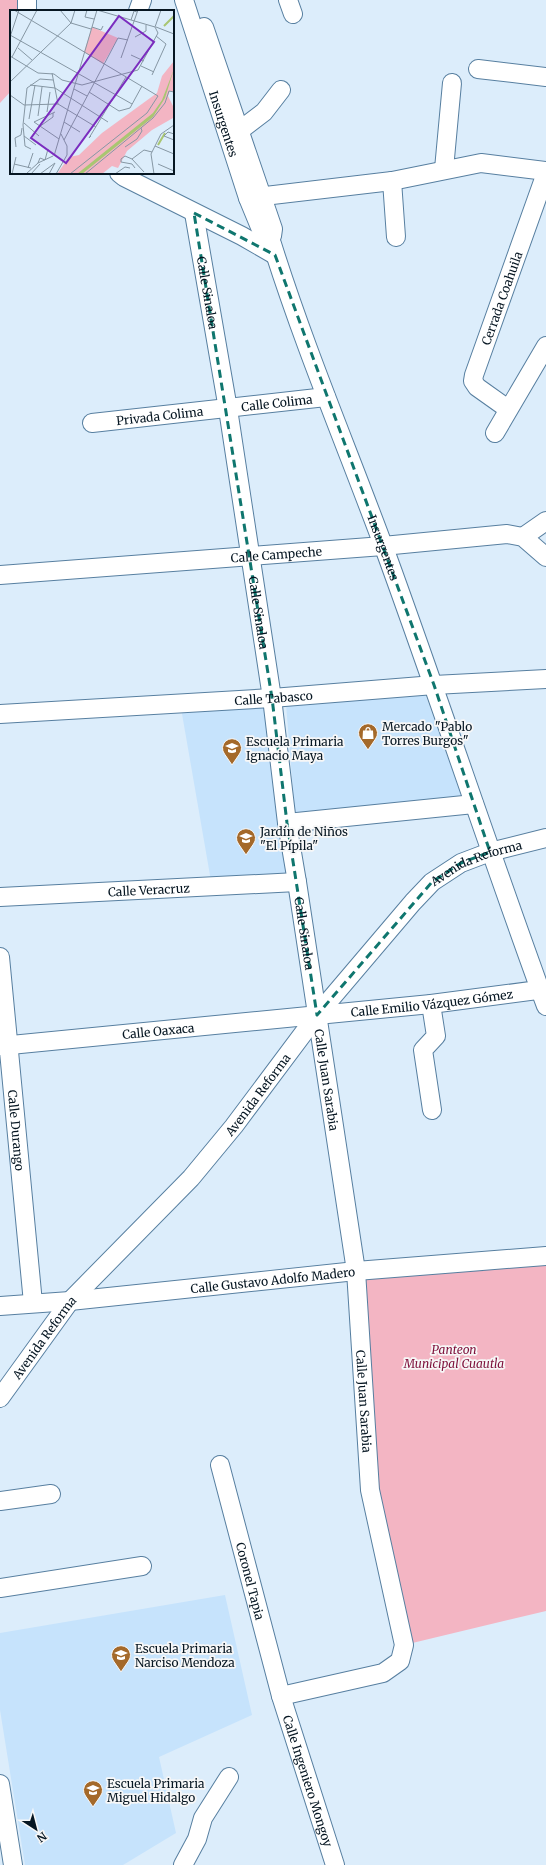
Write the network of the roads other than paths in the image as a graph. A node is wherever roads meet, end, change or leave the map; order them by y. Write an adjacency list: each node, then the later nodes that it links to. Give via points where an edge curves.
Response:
1 (142, 0): 4 (street)
2 (184, 0): 8 (street, Insurgentes)
3 (195, 0): 8 (street, Insurgentes)
4 (138, 10)
5 (478, 69): 6 (street)
6 (546, 77)
7 (452, 83): 11 (street)
8 (218, 85): 10 (street, Insurgentes); 15 (street, Insurgentes)
9 (281, 90): 10 (street, via 264,112)
10 (239, 131): 15 (street, Insurgentes)
11 (444, 169): 12 (street, via 481,163); 14 (street)
12 (546, 172): 22 (street, Cerrada Coahuila, via 473,381 477,387)
13 (120, 174): 16 (street)
14 (392, 181): 15 (street); 17 (street)
15 (254, 197): 18 (street, Insurgentes, via 262,232)
16 (194, 213): 18 (street); 21 (street, Calle Sinaloa)
17 (396, 237)
18 (273, 250): 20 (street, Insurgentes)
19 (546, 346): 22 (street)
20 (326, 397): 21 (street, Calle Colima); 27 (street, Insurgentes)
21 (228, 408): 23 (street, Privada Colima); 28 (street, Calle Sinaloa)
22 (508, 410): 24 (street)
23 (92, 423)
24 (495, 433)
25 (546, 521): 26 (street)
26 (523, 537): 27 (street, Calle Campeche, via 507,534); 29 (street)
27 (383, 546): 28 (street, Calle Campeche); 32 (street, Insurgentes)
28 (250, 556): 30 (street, Calle Campeche); 33 (street, Calle Sinaloa)
29 (546, 557)
30 (0, 575)
31 (546, 679): 32 (street, Calle Tabasco)
32 (434, 685): 33 (street, Calle Tabasco); 35 (street, Insurgentes)
33 (272, 698): 34 (street, Calle Tabasco); 36 (street, Calle Sinaloa)
34 (0, 714)
35 (474, 804): 36 (street); 38 (street, Insurgentes)
36 (287, 823): 39 (street, Calle Sinaloa)
37 (546, 838): 38 (street, Avenida Reforma)
38 (490, 852): 42 (street, Insurgentes); 44 (street, Avenida Reforma, via 461,863 432,882)
39 (298, 882): 40 (street, Calle Veracruz); 44 (street, Calle Sinaloa)
40 (0, 897)
41 (0, 957): 45 (street, Calle Durango)
42 (544, 995): 43 (street, Calle Emilio Vázquez Gómez)
43 (431, 1004): 44 (street, Calle Emilio Vázquez Gómez); 46 (street, via 436,1036 423,1050)
44 (317, 1015): 45 (street, Calle Oaxaca); 48 (street, Calle Juan Sarabia); 49 (street, Avenida Reforma, via 234,1126 191,1178)
45 (5, 1045): 50 (street, Calle Durango)
46 (432, 1110)
47 (546, 1256): 48 (street, Calle Gustavo Adolfo Madero)
48 (356, 1271): 49 (street, Calle Gustavo Adolfo Madero); 58 (street, Calle Juan Sarabia, via 370,1490 404,1645 400,1661 383,1673)
49 (70, 1301): 50 (street, Calle Gustavo Adolfo Madero); 52 (street, Avenida Reforma)
50 (33, 1303): 51 (street, Calle Gustavo Adolfo Madero)
51 (0, 1306)
52 (0, 1398)
53 (220, 1465): 58 (street, Coronel Tapia)
54 (51, 1494): 55 (street)
55 (0, 1501)
56 (142, 1566): 57 (street)
57 (0, 1588)
58 (281, 1696): 63 (street, Calle Ingeniero Mongoy)
59 (229, 1777): 62 (street, via 203,1818)
60 (0, 1784): 61 (street)
61 (12, 1865)
62 (184, 1865)
63 (335, 1865)

